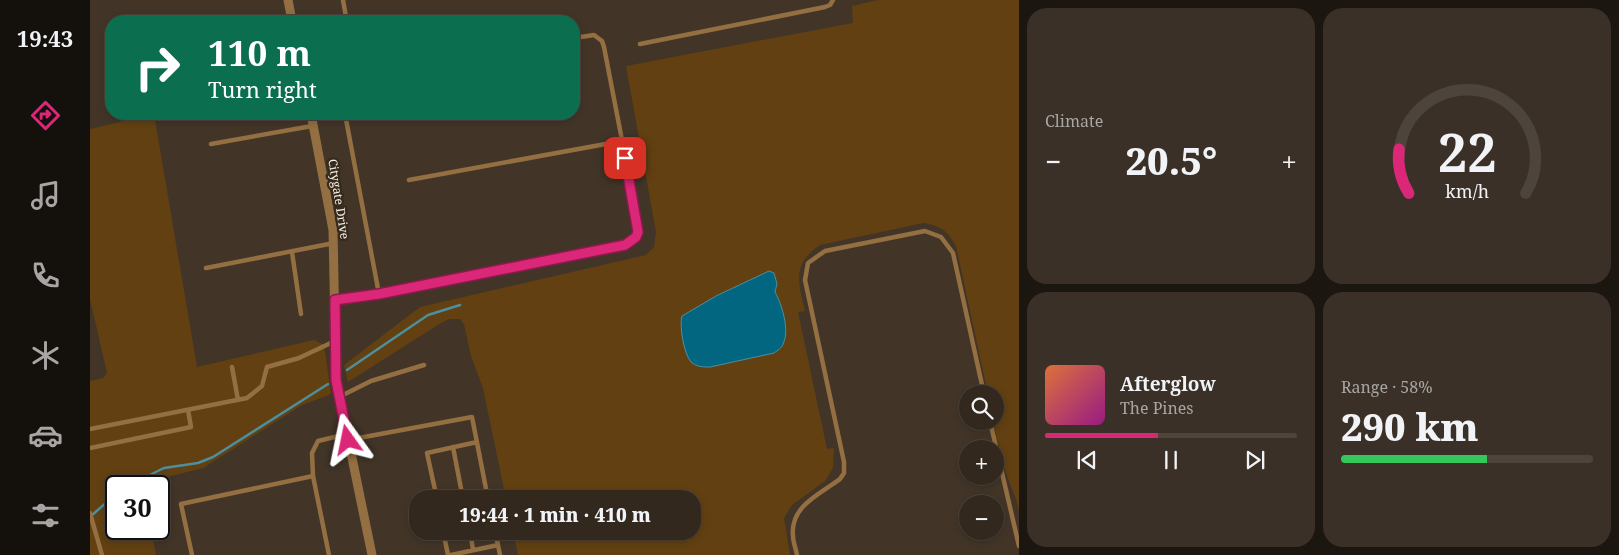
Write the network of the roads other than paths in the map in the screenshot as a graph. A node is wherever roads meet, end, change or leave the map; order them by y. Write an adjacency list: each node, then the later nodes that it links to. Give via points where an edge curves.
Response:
1 (288, 0): 4 (street)
2 (343, 0): 5 (lane)
3 (833, 0): 7 (lane, via 825,7)
4 (291, 15)
5 (346, 15)
6 (580, 37): 11 (lane, via 594,35 602,40)
7 (640, 44)
8 (312, 120): 10 (street, Citygate Drive)
9 (346, 120): 17 (lane)
10 (313, 126): 12 (lane); 14 (street, Citygate Drive)
11 (622, 141): 13 (lane); 17 (lane, via 638,223 638,232 631,242)
12 (210, 144)
13 (409, 180)
14 (334, 244): 15 (lane); 18 (street, Citygate Drive)
15 (292, 252): 16 (lane); 19 (lane)
16 (206, 268)
17 (379, 294): 18 (lane)
18 (335, 300): 20 (street, Citygate Drive)
19 (301, 314)
20 (335, 341): 24 (street, Citygate Drive); 25 (lane, via 300,358 267,366 262,386 247,398)
21 (424, 365): 24 (lane, via 371,381)
22 (232, 367): 25 (lane)
23 (982, 385): 50 (lane, via 953,253 941,237 925,231 825,251 808,263 805,280 844,473 802,506 794,518)
24 (339, 397): 29 (street, Citygate Drive)
25 (238, 400): 26 (lane)
26 (188, 410): 27 (lane); 32 (lane, via 190,427)
27 (90, 429)
28 (992, 430): 42 (lane)
29 (348, 437): 30 (lane, via 472,416); 33 (lane, via 318,441 312,453); 47 (street, Citygate Drive)
30 (476, 442): 31 (lane); 36 (lane)
31 (453, 447): 34 (lane, via 427,453); 35 (lane)
32 (90, 448)
33 (313, 476): 45 (lane, via 182,504); 46 (lane)
34 (434, 490)
35 (461, 490)
36 (486, 490)
37 (90, 513): 44 (lane)
38 (446, 540): 48 (lane)
39 (472, 540): 43 (lane)
40 (497, 540): 41 (lane)
41 (498, 546): 43 (lane); 49 (lane)
42 (1019, 546)
43 (474, 550): 48 (lane)
44 (102, 555)
45 (192, 555)
46 (329, 555)
47 (372, 555)
48 (450, 555)
49 (500, 555)
50 (797, 555)

